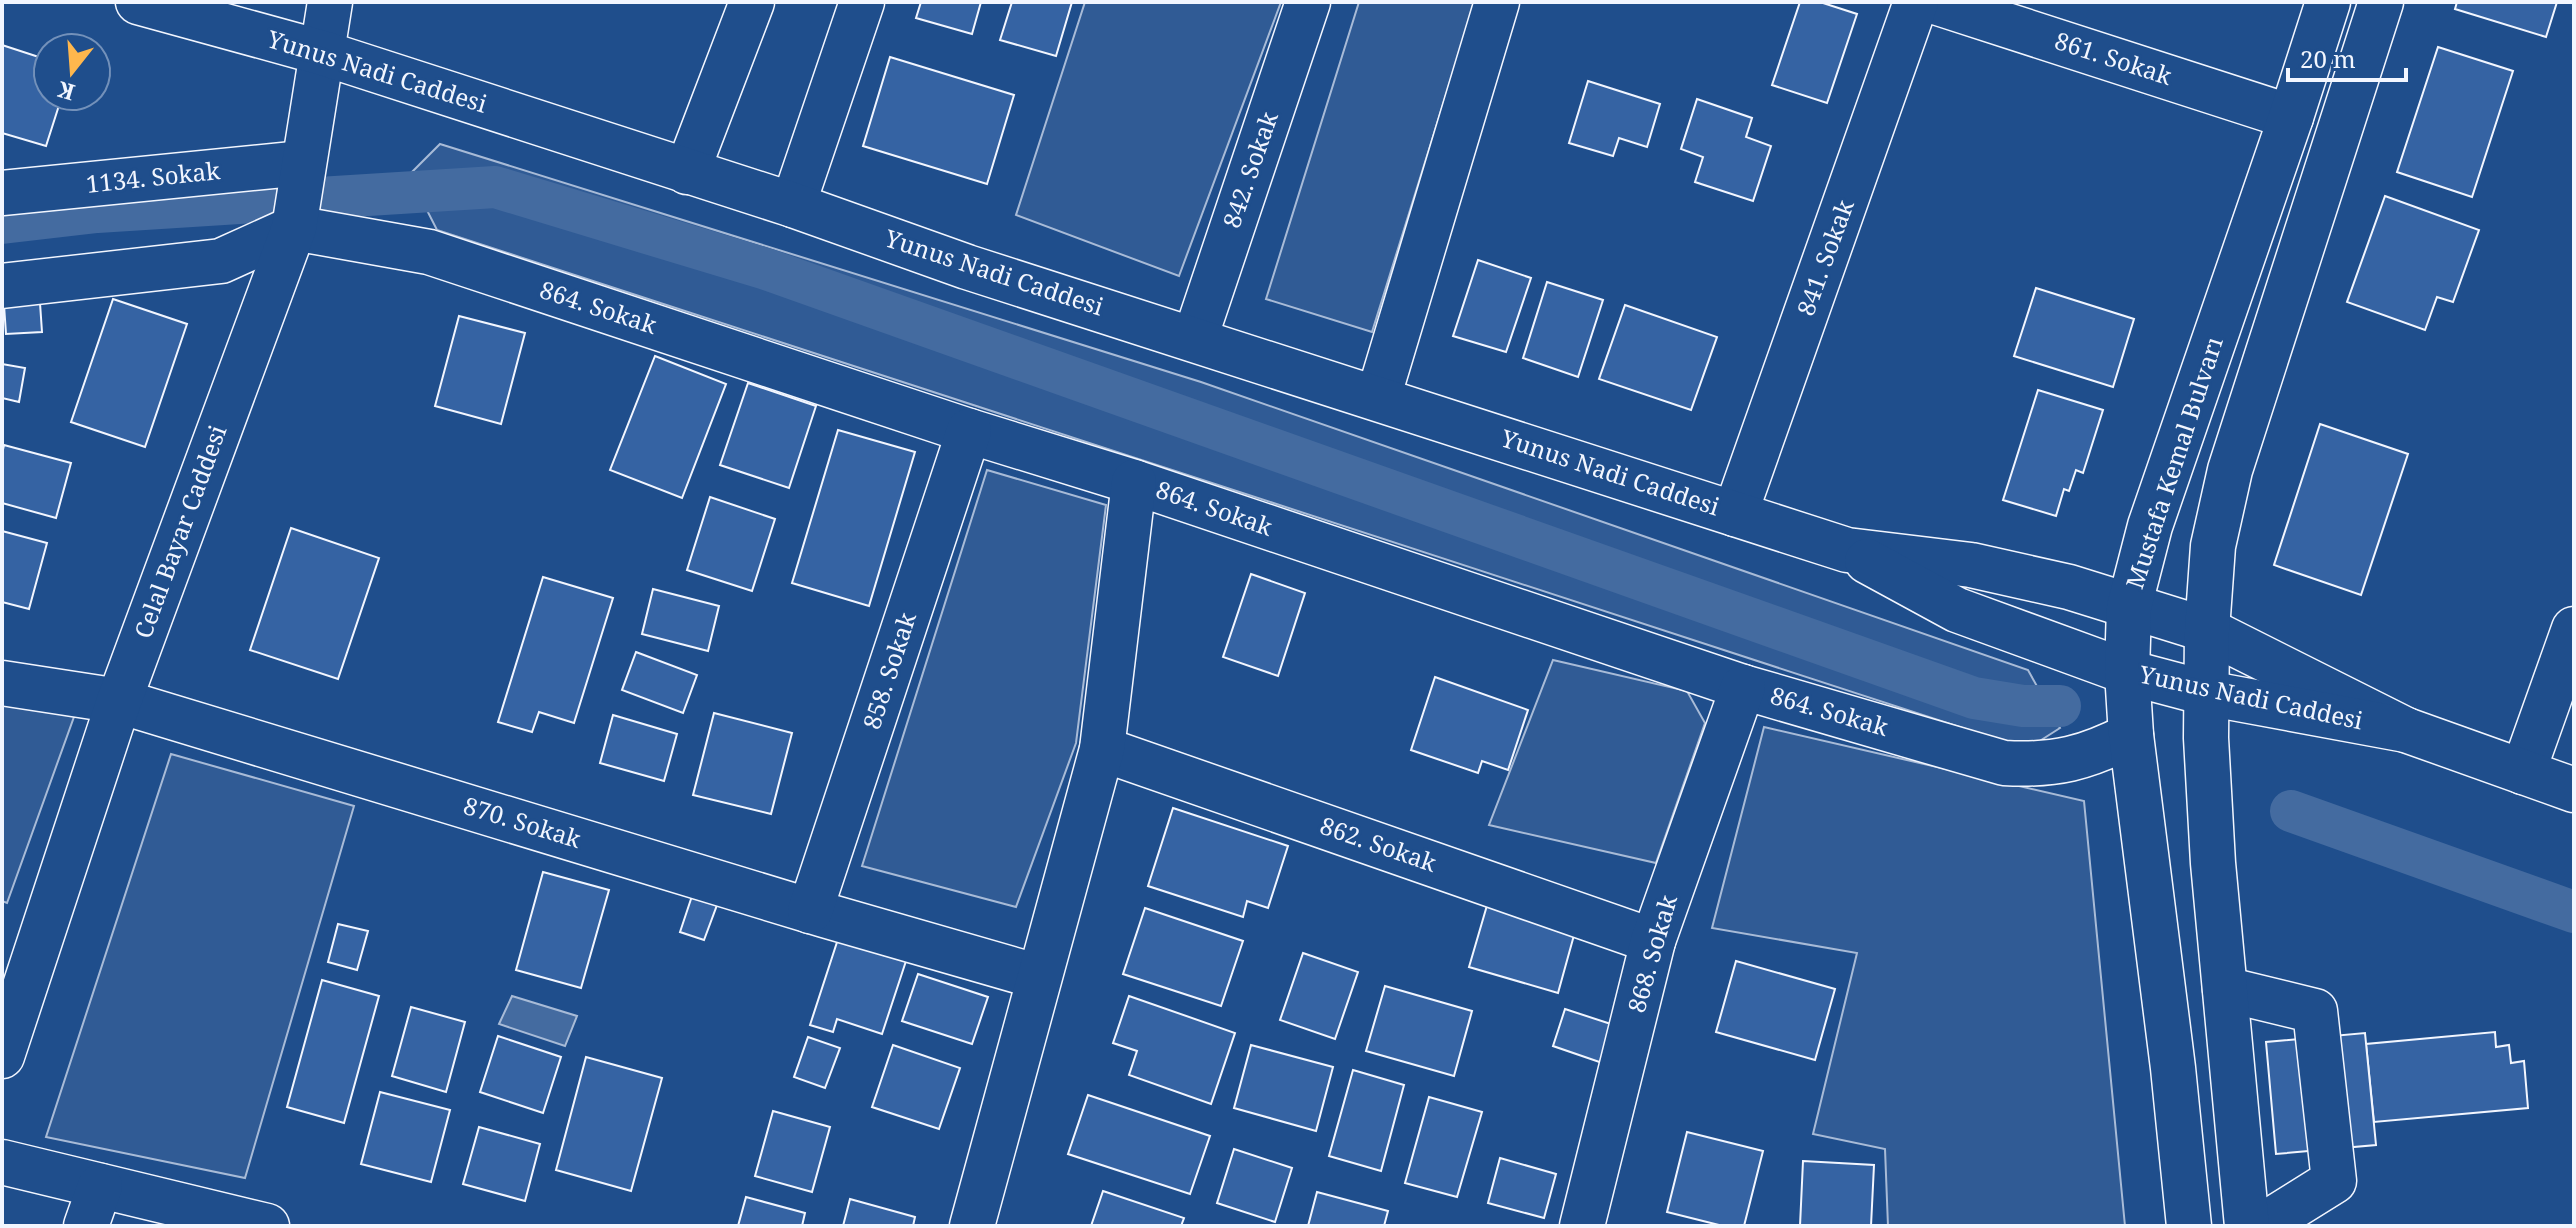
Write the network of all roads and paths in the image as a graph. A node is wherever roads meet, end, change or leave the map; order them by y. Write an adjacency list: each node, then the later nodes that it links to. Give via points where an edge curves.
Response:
1 (138, 2): 11 (street, Yunus Nadi Caddesi)
2 (330, 2): 11 (street, Celal Bayar Caddesi)
3 (752, 2): 14 (street)
4 (862, 2): 16 (street)
5 (1308, 2): 19 (street, 842. Sokak)
6 (1497, 2): 20 (street)
7 (1916, 2): 23 (street, 841. Sokak)
8 (1935, 2): 12 (street, 861. Sokak)
9 (2328, 2): 12 (street, Mustafa Kemal Bulvarı)
10 (2381, 2): 27 (street, via 2230,470 2213,546)
11 (323, 53): 13 (street, Celal Bayar Caddesi); 14 (street, Yunus Nadi Caddesi)
12 (2291, 117): 25 (street, Mustafa Kemal Bulvarı, via 2150,526)
13 (303, 164): 15 (street, 1134. Sokak); 17 (street, Celal Bayar Caddesi)
14 (687, 172): 16 (street, Yunus Nadi Caddesi)
15 (2, 193)
16 (793, 205): 19 (street, Yunus Nadi Caddesi, via 967,267)
17 (294, 227): 18 (street, via 221,261); 21 (street, 864. Sokak, via 429,252); 32 (street, Celal Bayar Caddesi)
18 (2, 286)
19 (1195, 338): 20 (street, Yunus Nadi Caddesi)
20 (1378, 398): 23 (street, Yunus Nadi Caddesi)
21 (969, 431): 22 (street, 864. Sokak); 38 (street, 858. Sokak)
22 (1134, 482): 30 (street, 864. Sokak); 35 (street)
23 (1735, 514): 24 (street, Yunus Nadi Caddesi)
24 (1847, 550): 25 (street, Yunus Nadi Caddesi, via 1971,565); 28 (street, Yunus Nadi Caddesi, via 1957,610)
25 (2129, 607): 27 (street, Yunus Nadi Caddesi); 28 (street, Mustafa Kemal Bulvarı)
26 (2574, 629): 36 (street)
27 (2207, 630): 31 (street); 33 (street, Yunus Nadi Caddesi)
28 (2127, 672): 31 (street, Yunus Nadi Caddesi); 34 (street, Mustafa Kemal Bulvarı)
29 (2, 683): 32 (street, 870. Sokak)
30 (1743, 687): 34 (street, 864. Sokak, via 2004,763 2072,760); 39 (street, 868. Sokak)
31 (2206, 693): 33 (street, Yunus Nadi Caddesi); 41 (street)
32 (119, 701): 38 (street, 870. Sokak); 42 (street, Celal Bayar Caddesi)
33 (2406, 730): 36 (street, Yunus Nadi Caddesi)
34 (2131, 735): 49 (street, Mustafa Kemal Bulvarı)
35 (1102, 749): 39 (street, 862. Sokak); 40 (street)
36 (2523, 772): 37 (street, Yunus Nadi Caddesi)
37 (2574, 790)
38 (810, 911): 40 (street, 870. Sokak)
39 (1653, 941): 48 (street, 868. Sokak)
40 (1039, 977): 47 (street)
41 (2225, 989): 50 (street); 51 (street, via 2315,1011 2334,1181)
42 (2, 1056)
43 (2, 1162): 44 (street)
44 (100, 1186): 45 (street); 46 (street)
45 (86, 1226)
46 (267, 1226)
47 (972, 1226)
48 (1582, 1226)
49 (2189, 1226)
50 (2247, 1226)
51 (2262, 1226)

